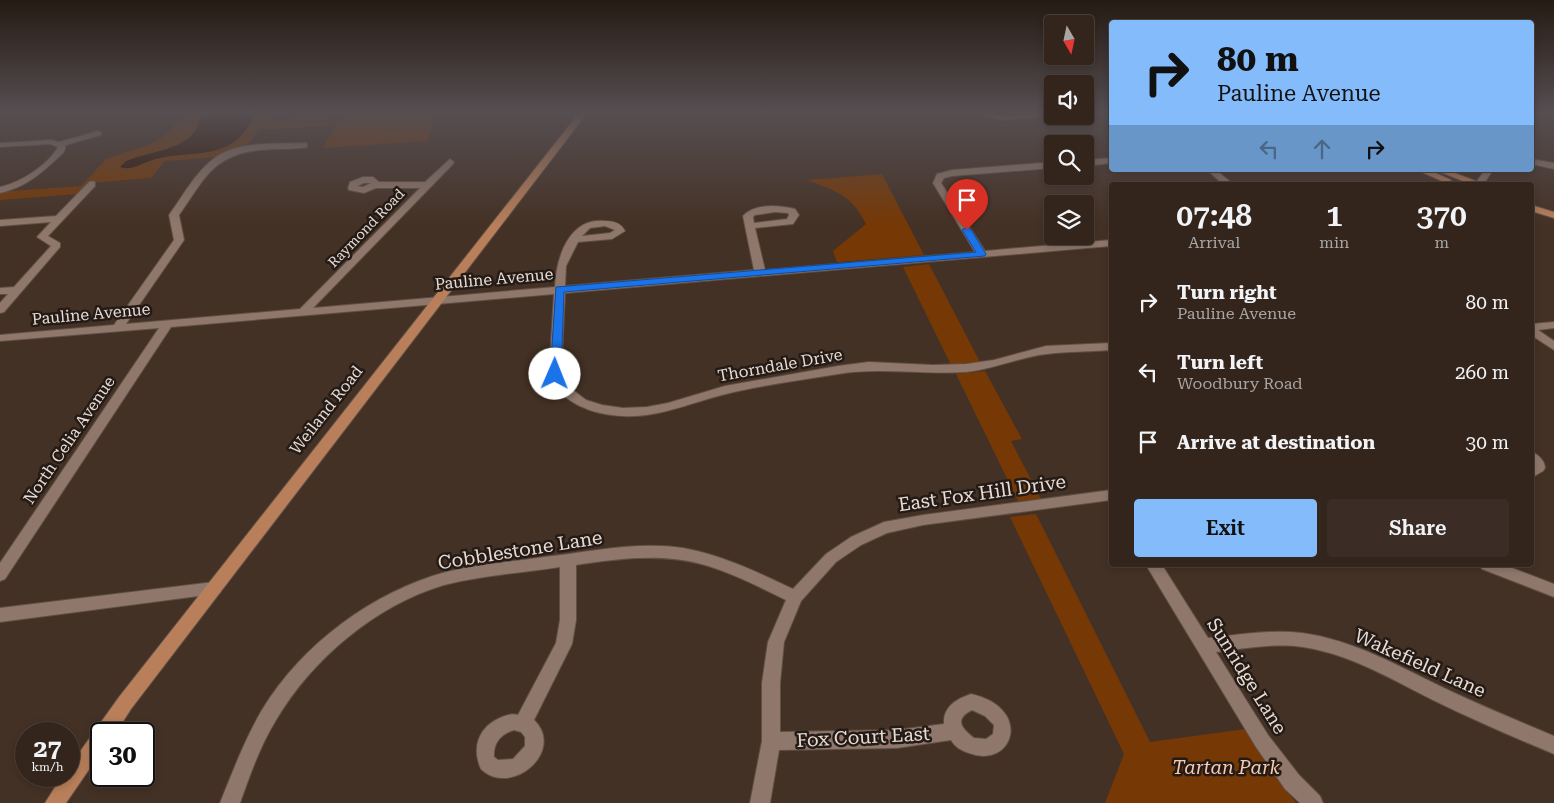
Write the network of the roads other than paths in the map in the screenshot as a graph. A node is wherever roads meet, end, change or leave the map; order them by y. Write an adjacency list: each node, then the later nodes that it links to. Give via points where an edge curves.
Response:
1 (60, 150): 19 (street, via 29,180)
2 (252, 150): 39 (street, via 222,157 209,168 174,215 179,240)
3 (554, 150): 34 (main road, Weiland Road)
4 (1109, 161): 6 (street)
5 (450, 162): 18 (street, Raymond Road)
6 (1094, 162)
7 (1534, 162): 9 (street)
8 (1044, 166): 29 (street, via 940,176 937,183)
9 (1554, 166)
10 (1214, 172): 13 (street)
11 (1426, 172): 14 (main road)
12 (1444, 172): 15 (main road)
13 (1226, 182)
14 (1454, 182)
15 (1472, 182)
16 (92, 184): 24 (street)
17 (375, 185): 18 (street)
18 (428, 185): 36 (street, Raymond Road)
19 (0, 190)
20 (1534, 202): 21 (main road)
21 (1554, 208)
22 (1534, 209): 23 (main road)
23 (1554, 215)
24 (58, 219): 25 (street); 31 (street, via 42,237 57,245)
25 (0, 223)
26 (750, 226): 30 (street)
27 (574, 239): 32 (street, Thorndale Drive, via 561,266)
28 (1109, 243): 29 (street, Pauline Avenue)
29 (982, 254): 30 (street, Pauline Avenue)
30 (760, 272): 32 (street, Pauline Avenue)
31 (18, 290): 33 (street); 35 (street)
32 (560, 290): 34 (street, Pauline Avenue); 44 (street, Thorndale Drive, via 555,362 559,385 582,403 623,412 662,408 725,390 838,370 869,366 966,368 1046,350)
33 (0, 291)
34 (438, 301): 36 (street, Pauline Avenue); 52 (main road, Weiland Road)
35 (0, 310)
36 (303, 312): 37 (street, Pauline Avenue)
37 (167, 324): 39 (street, Pauline Avenue); 51 (street, North Celia Avenue)
38 (1554, 325): 40 (street)
39 (117, 328): 42 (street, Pauline Avenue)
40 (1534, 331)
41 (1534, 332): 43 (street)
42 (0, 338)
43 (1552, 344)
44 (1109, 347)
45 (1534, 460): 46 (street, via 1538,468)
46 (1534, 471)
47 (1109, 496): 54 (street, East Fox Hill Drive, via 884,528 831,558)
48 (568, 561): 54 (street, Cobblestone Lane, via 630,554 699,557); 58 (street, via 568,620 564,644); 64 (street, Cobblestone Lane, via 466,574 432,583 397,600 336,639 308,665 276,704 248,756)
49 (1155, 567): 56 (street, Sunridge Lane)
50 (1491, 567): 53 (street)
51 (0, 575)
52 (214, 588): 55 (street); 57 (main road, Weiland Road)
53 (1554, 591)
54 (795, 597): 60 (street, East Fox Hill Drive, via 776,642 771,683)
55 (0, 615)
56 (1203, 646): 61 (street, Wakefield Lane, via 1274,638 1330,646); 66 (street, Sunridge Lane, via 1262,742 1292,782)
57 (113, 722)
58 (523, 723)
59 (955, 732): 60 (street, Fox Court East, via 897,739)
60 (771, 741): 65 (street, East Fox Hill Drive)
61 (1554, 745)
62 (90, 753): 63 (main road)
63 (55, 803)
64 (230, 803)
65 (760, 803)
66 (1313, 803)

